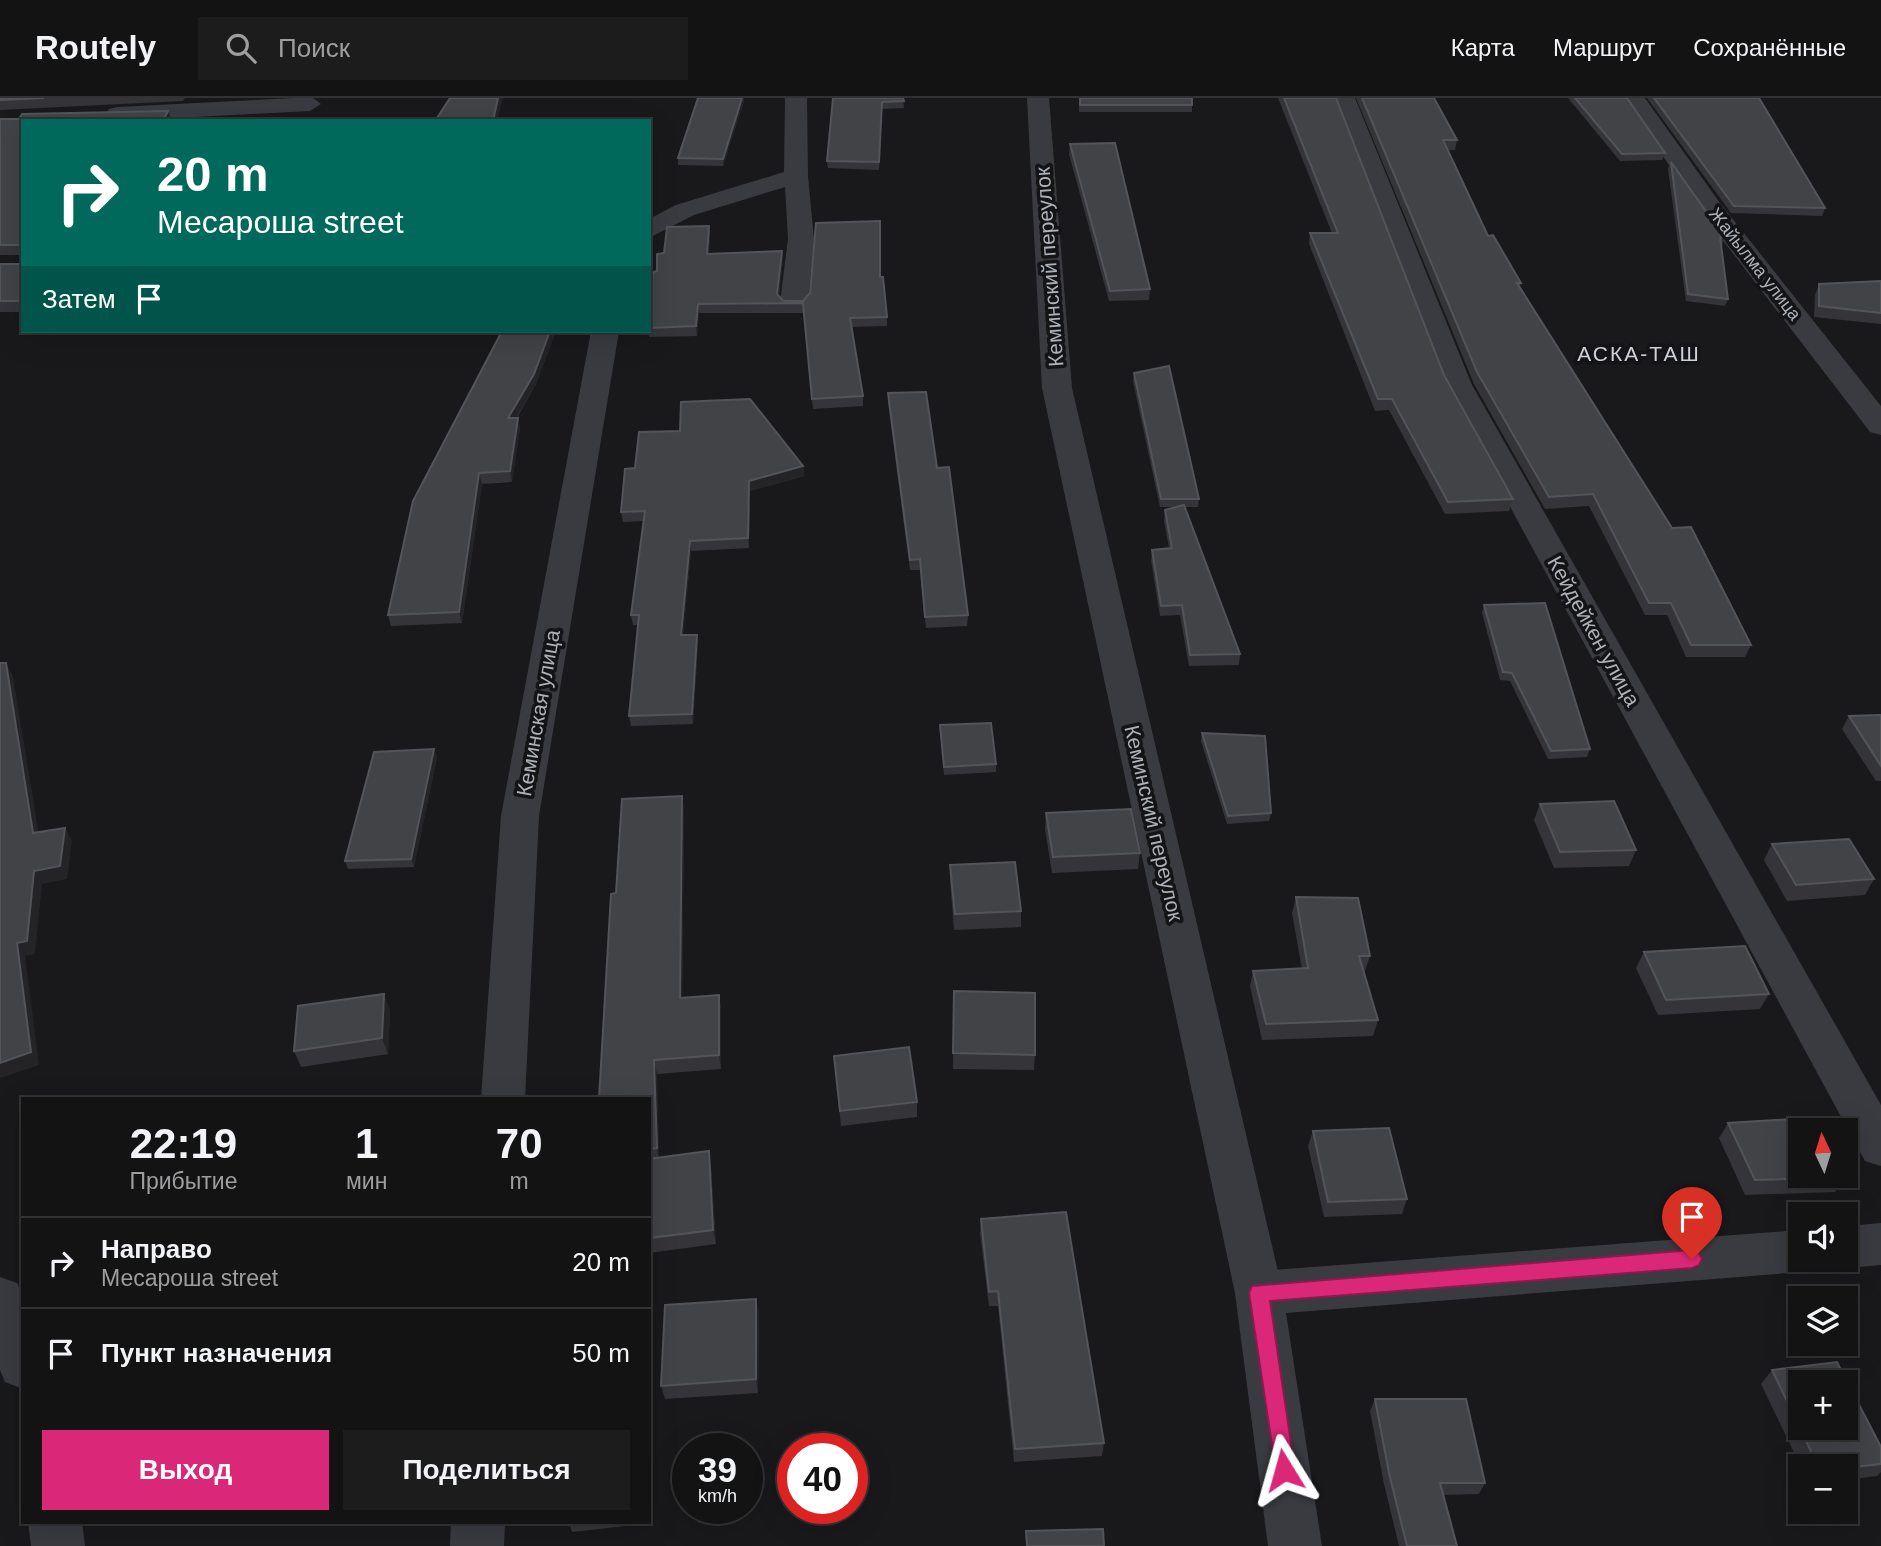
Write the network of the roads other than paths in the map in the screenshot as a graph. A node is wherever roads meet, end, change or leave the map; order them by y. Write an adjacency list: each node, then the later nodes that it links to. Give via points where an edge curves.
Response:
1 (796, 98): 8 (street)
2 (1038, 98): 18 (street, Кеминский переулок, via 1057,388)
3 (1343, 98): 14 (street, Кейдейкен улица, via 1458,385)
4 (1634, 98): 12 (street, Жайылма улица, via 1711,208)
5 (221, 104): 6 (street); 7 (street)
6 (310, 104)
7 (97, 115)
8 (796, 176): 9 (street, via 685,210); 10 (street, via 801,239)
9 (651, 229)
10 (794, 302)
11 (605, 333): 13 (street, Кеминская улица, via 520,817)
12 (1881, 426)
13 (503, 1097)
14 (1881, 1147)
15 (1881, 1244): 16 (street)
16 (1858, 1246)
17 (1788, 1252): 18 (street)
18 (1259, 1293): 25 (street, Кеминский переулок)
19 (0, 1299): 20 (street)
20 (21, 1359)
21 (55, 1524): 23 (street)
22 (478, 1524): 24 (street)
23 (58, 1546)
24 (477, 1546)
25 (1295, 1546)

